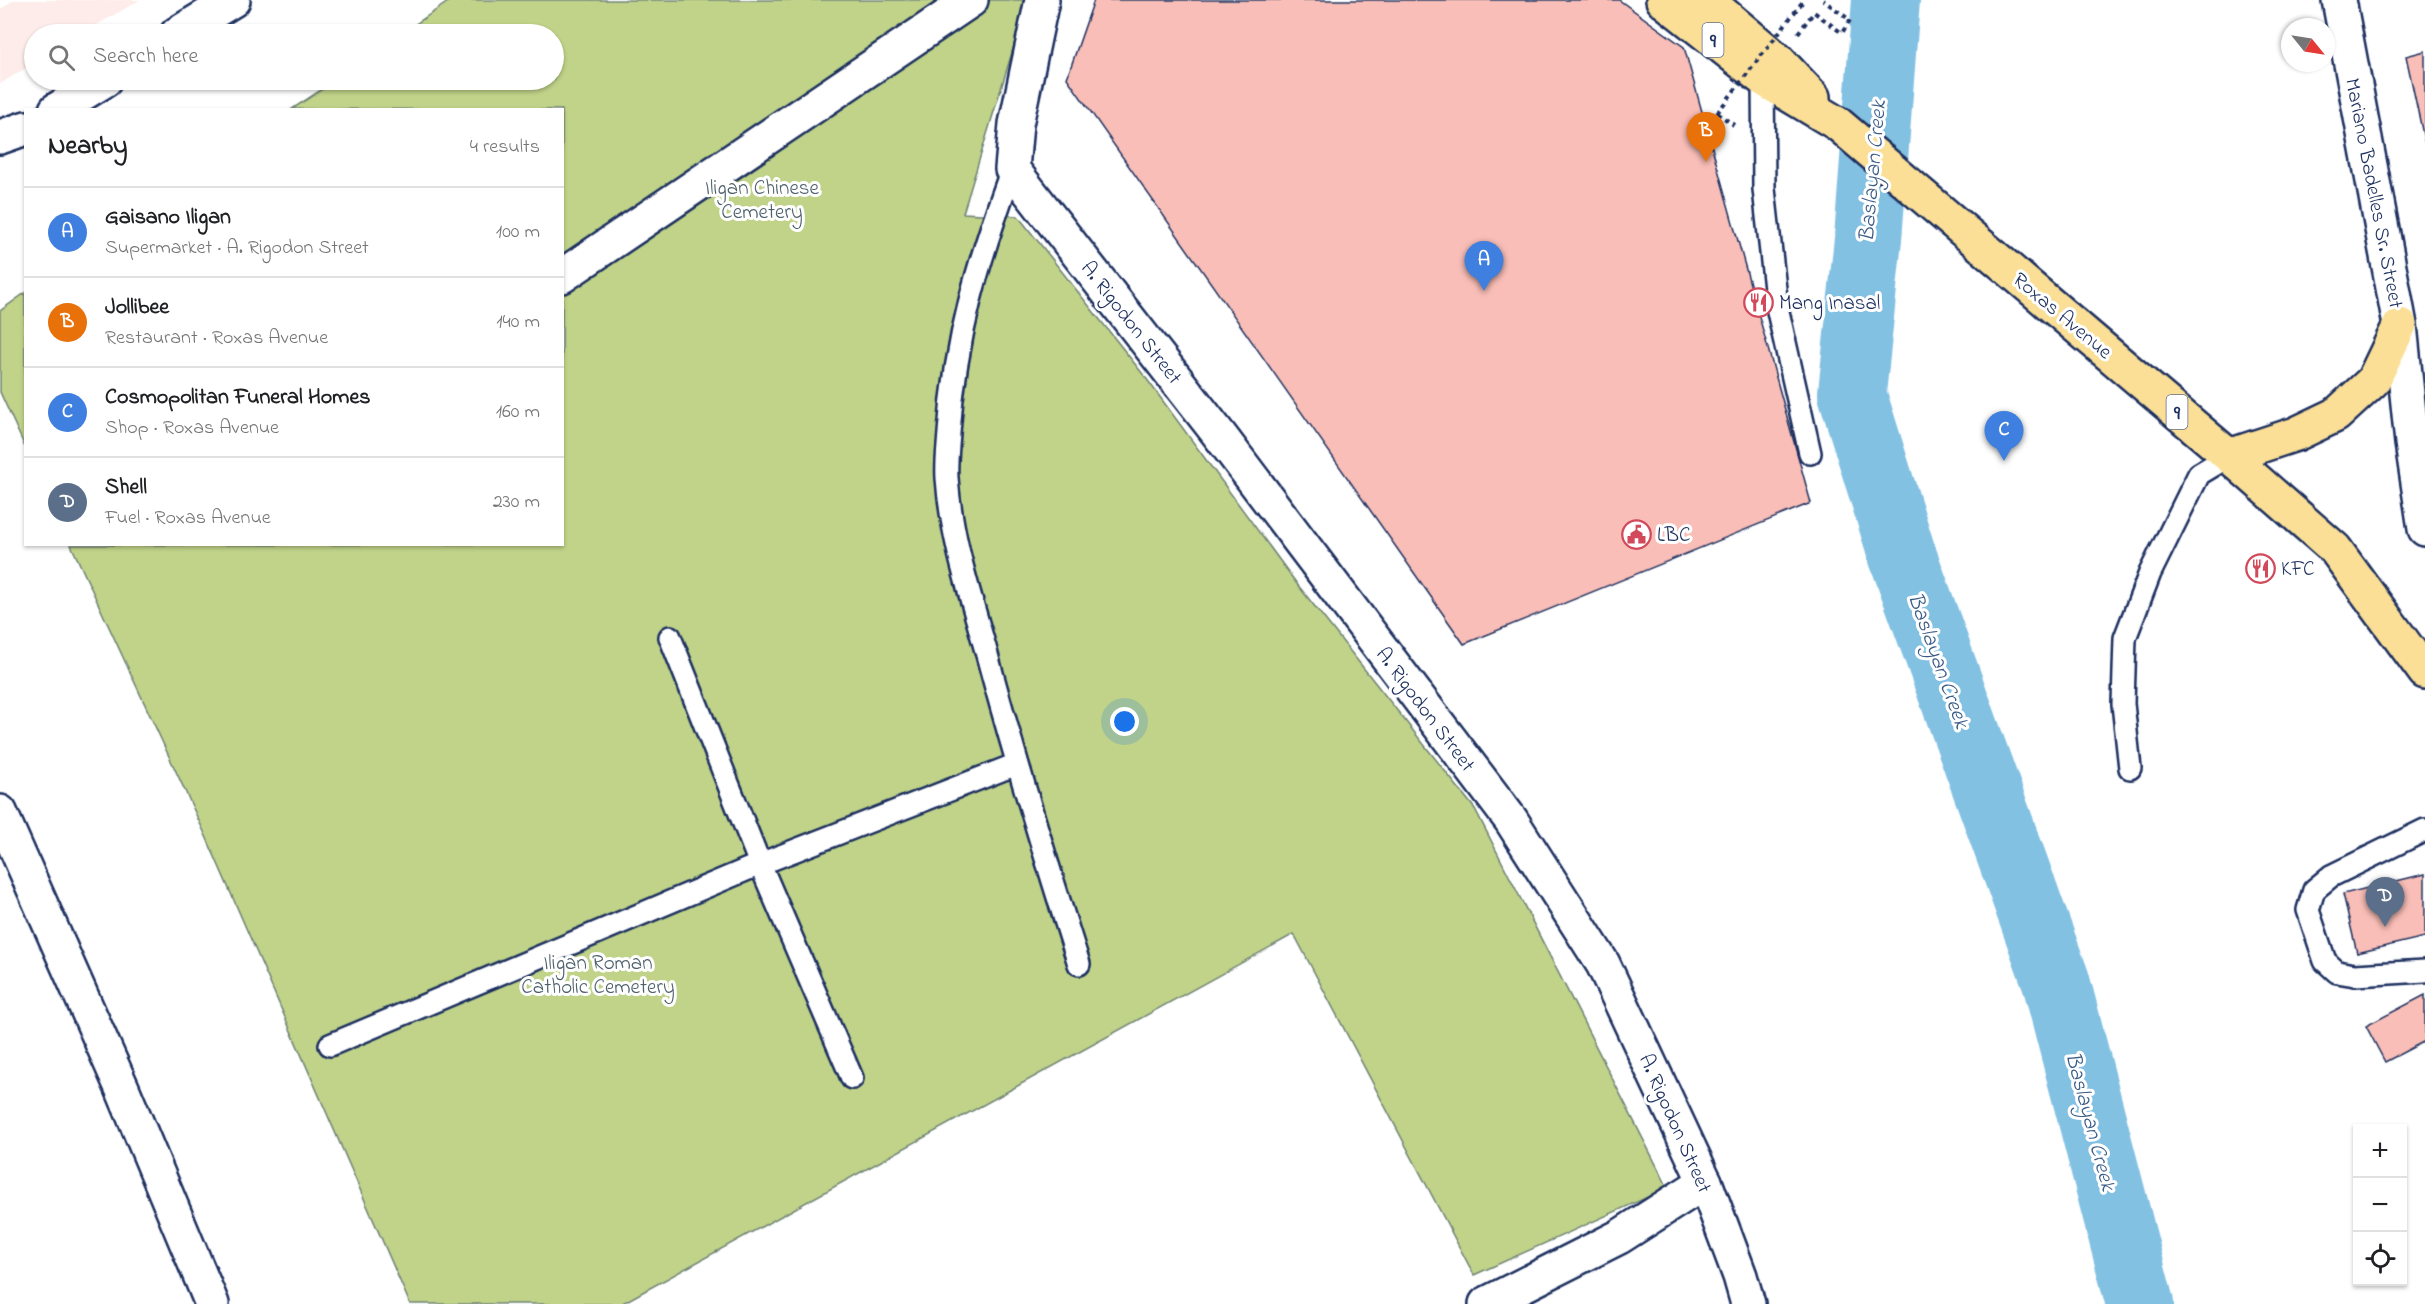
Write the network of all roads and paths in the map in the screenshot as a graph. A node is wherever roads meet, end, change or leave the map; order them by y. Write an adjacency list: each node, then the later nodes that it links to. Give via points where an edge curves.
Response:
1 (233, 0): 10 (street)
2 (970, 0): 19 (street)
3 (1042, 0): 18 (street, via 1016,124)
4 (1663, 0): 11 (highway, Roxas Avenue / 9)
5 (1707, 0): 15 (highway, via 1778,60)
6 (1804, 0): 14 (path, bridge)
7 (1823, 0): 9 (path, via 1850,21 1842,33)
8 (2339, 0): 20 (street, Mariano Badelles Sr. Street)
9 (1814, 12)
10 (193, 24)
11 (1763, 79): 15 (highway, Roxas Avenue / 9); 21 (lane, via 1764,189 1777,308)
12 (89, 90): 13 (street)
13 (59, 108)
14 (1717, 113)
15 (1839, 124): 22 (highway, Roxas Avenue / 9)
16 (24, 129): 17 (street)
17 (0, 138)
18 (1012, 169): 26 (lane, via 980,255 962,331 951,403 947,477 954,533); 35 (street, A. Rigodon Street, via 1221,436 1511,820 1603,964)
19 (564, 275)
20 (2400, 325): 22 (highway, via 2373,381 2336,415 2295,434); 23 (street, Mariano Badelles Sr. Street)
21 (1809, 453)
22 (2229, 456): 25 (highway, Roxas Avenue / 9, via 2335,549); 27 (lane, via 2199,474 2150,573 2125,638 2123,704)
23 (2425, 529)
24 (670, 637): 30 (lane)
25 (2425, 672)
26 (1017, 764): 30 (lane); 31 (lane)
27 (2130, 768)
28 (0, 812): 36 (street)
29 (2425, 830): 32 (lane, via 2331,876 2314,890 2308,910 2325,960 2337,972 2355,975)
30 (760, 864): 33 (lane); 34 (lane)
31 (1079, 964)
32 (2425, 971)
33 (330, 1045)
34 (852, 1078)
35 (1705, 1182): 37 (street, via 1619,1237); 38 (street, A. Rigodon Street)
36 (212, 1304)
37 (1486, 1304)
38 (1748, 1304)

